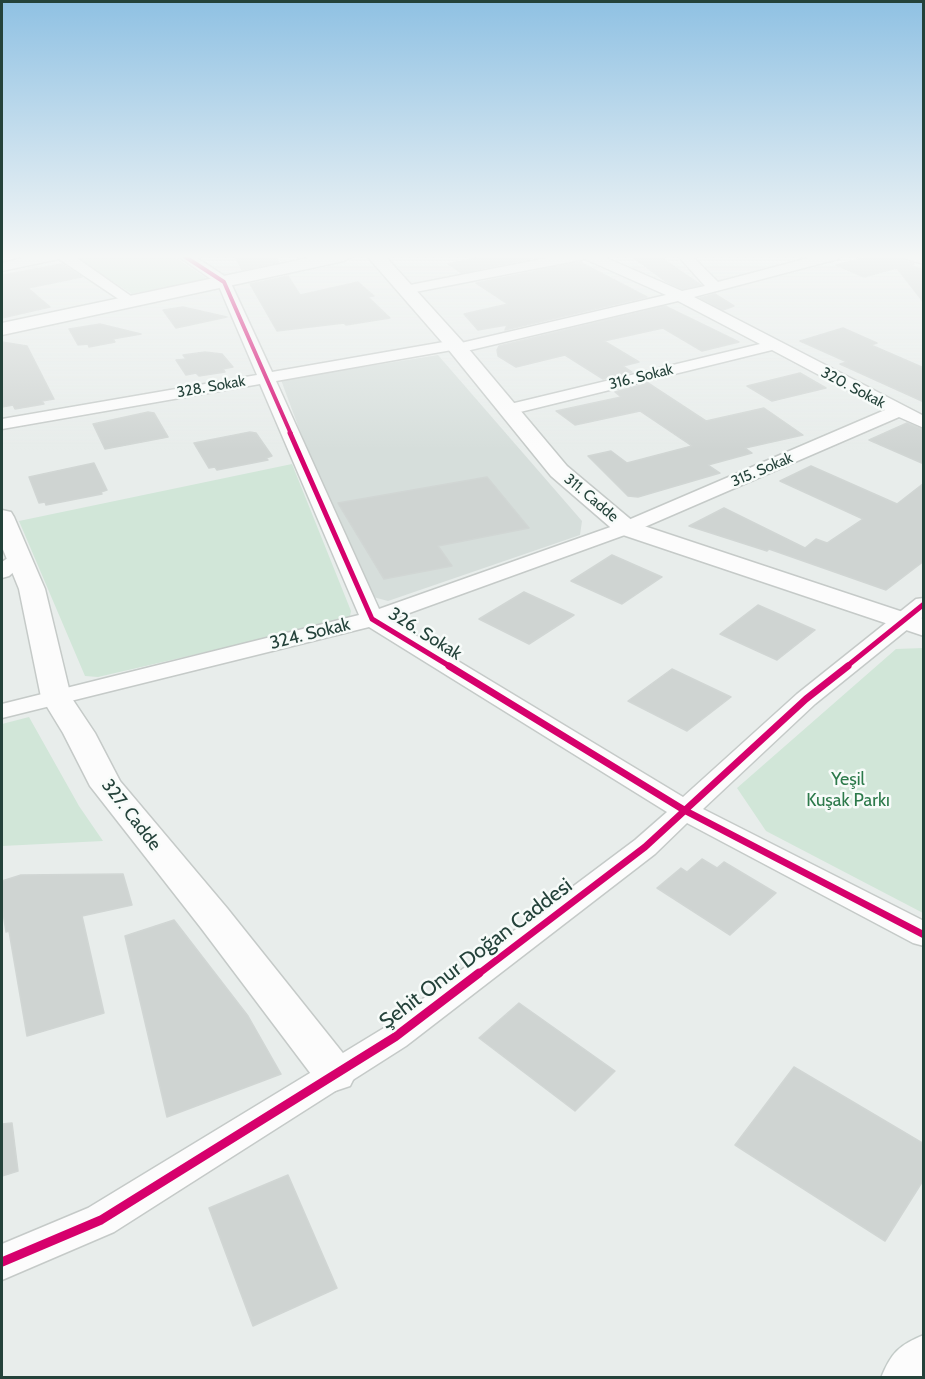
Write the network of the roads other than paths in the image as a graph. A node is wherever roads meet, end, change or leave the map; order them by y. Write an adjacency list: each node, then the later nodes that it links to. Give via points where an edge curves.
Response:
1 (42, 320): 6 (street)
2 (241, 320): 9 (street, 326. Sokak)
3 (433, 320): 8 (street, 311. Cadde)
4 (574, 320): 8 (street, 328. Sokak)
5 (726, 320): 7 (street, 320. Sokak)
6 (2, 329)
7 (773, 345): 10 (street, 316. Sokak); 11 (street, 320. Sokak)
8 (457, 347): 9 (street, 328. Sokak); 10 (street, 311. Cadde)
9 (267, 378): 13 (street, 328. Sokak); 18 (street, 326. Sokak)
10 (508, 410): 15 (street, 311. Cadde, via 559,471)
11 (897, 411): 12 (street, 320. Sokak); 15 (street, 315. Sokak)
12 (924, 423)
13 (2, 424)
14 (2, 517): 16 (street, 327. Cadde)
15 (626, 528): 17 (street, 311. Cadde); 18 (street, 324. Sokak)
16 (10, 565): 19 (street, 327. Cadde, via 32,589)
17 (917, 618): 21 (street, Şehit Onur Doğan Caddesi, via 806,699)
18 (372, 619): 19 (street, 324. Sokak); 21 (street, 326. Sokak)
19 (56, 697): 20 (street, 324. Sokak); 23 (street, 327. Cadde, via 106,786)
20 (2, 711)
21 (684, 810): 22 (street, 326. Sokak); 23 (street, Şehit Onur Doğan Caddesi, via 645,847 395,1037)
22 (924, 934)
23 (335, 1074): 24 (street, Şehit Onur Doğan Caddesi, via 101,1220)
24 (2, 1262)
25 (924, 1362): 26 (main road)
26 (909, 1377)

